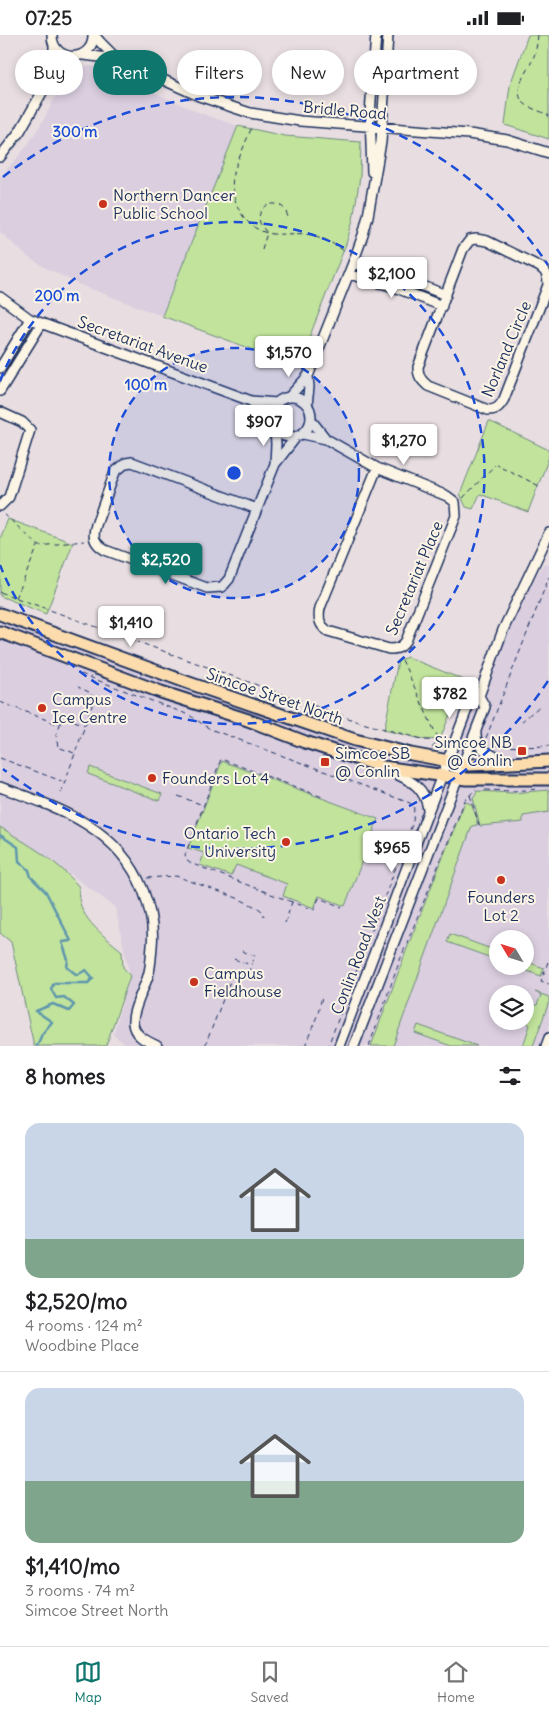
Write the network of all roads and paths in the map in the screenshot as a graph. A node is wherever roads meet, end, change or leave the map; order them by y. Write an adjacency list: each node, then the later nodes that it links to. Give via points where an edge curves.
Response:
1 (94, 35): 7 (street, Bridle Road); 8 (street, via 92,45)
2 (376, 35): 13 (street)
3 (388, 35): 14 (street)
4 (538, 35): 12 (path, via 531,63 524,72 520,97 526,106)
5 (52, 39): 6 (street)
6 (60, 50)
7 (107, 50)
8 (83, 55): 9 (street, Bridle Road)
9 (93, 56)
10 (167, 82): 13 (street, Bridle Road, via 250,113)
11 (41, 95): 17 (street)
12 (549, 115)
13 (370, 127): 14 (street, Bridle Road); 18 (street)
14 (381, 127): 16 (street, Bridle Road, via 469,134 507,140); 18 (street)
15 (251, 129): 20 (path, via 234,173 233,194 242,215 254,227)
16 (549, 153)
17 (0, 157)
18 (373, 182): 23 (street, via 368,216)
19 (288, 218): 20 (path, via 280,205 266,206 260,214 260,221)
20 (266, 232): 21 (path); 22 (path, via 314,235)
21 (262, 249)
22 (346, 252)
23 (353, 263): 24 (street); 25 (street)
24 (349, 274): 27 (street); 31 (street)
25 (446, 295): 27 (street, Norland Circle); 27 (street, Norland Circle, via 463,249 470,240 487,241 540,267 546,274 548,285 504,399 495,410 481,409 428,386 418,374)
26 (0, 297): 28 (street, Secretariat Avenue)
27 (442, 305)
28 (30, 319): 29 (street, Secretariat Avenue); 30 (street)
29 (42, 323): 32 (street); 34 (street, Secretariat Avenue)
30 (0, 368)
31 (308, 376): 33 (street); 36 (street)
32 (0, 391)
33 (289, 397): 35 (street); 36 (street)
34 (252, 401): 35 (street, Secretariat Avenue); 38 (street, Secretariat Avenue)
35 (277, 403): 38 (street)
36 (307, 405): 39 (street)
37 (0, 411): 48 (street, via 30,430)
38 (271, 416): 40 (street)
39 (311, 420): 41 (street); 42 (street, Secretariat Place)
40 (275, 429): 41 (street, via 282,435); 43 (street)
41 (300, 435): 42 (street, Secretariat Place); 43 (street)
42 (326, 439): 44 (street, Secretariat Place)
43 (275, 464): 47 (street)
44 (377, 468): 44 (street, Secretariat Place, via 320,608 320,622 328,631 397,649 406,641 456,510 455,502 447,496)
45 (540, 487): 46 (path, via 496,464)
46 (462, 499)
47 (257, 509): 47 (street, via 132,462 126,463 115,472 93,533 94,540 105,550 207,587 222,587 229,579)
48 (2, 510): 51 (path)
49 (549, 533): 60 (street, via 503,631)
50 (84, 541): 51 (path)
51 (38, 546): 54 (path)
52 (549, 577): 67 (path)
53 (0, 592): 54 (path)
54 (16, 598): 57 (path, via 362,723 426,739 440,739)
55 (0, 615): 71 (main road, Simcoe Street North, via 330,733)
56 (0, 632): 75 (main road, Simcoe Street North, via 162,692)
57 (402, 660)
58 (77, 672): 106 (path, via 189,715 210,729 414,807 413,822)
59 (78, 687): 65 (path, via 91,693 93,699)
60 (479, 696): 66 (street, Conlin Road West, via 485,707); 71 (street, Conlin Road West, via 469,704)
61 (0, 702): 64 (path)
62 (541, 705): 63 (path)
63 (521, 722)
64 (60, 725): 65 (path, via 66,718); 69 (path, via 56,735 58,747)
65 (85, 726): 69 (path)
66 (476, 728): 67 (street, via 475,738); 73 (street, Conlin Road West)
67 (483, 744): 68 (path, via 490,747 494,744); 74 (street, via 496,757)
68 (549, 746)
69 (75, 753): 79 (path)
70 (0, 758): 79 (path)
71 (446, 761): 73 (main road, Simcoe Street North); 76 (street, Conlin Road West)
72 (549, 761): 74 (main road, Simcoe Street North)
73 (462, 764): 74 (main road, Simcoe Street North); 77 (street, Conlin Road West)
74 (512, 764)
75 (383, 767): 76 (main road, Simcoe Street North); 89 (street, via 422,789)
76 (440, 777): 77 (main road, Simcoe Street North); 89 (street, Conlin Road West)
77 (457, 778): 78 (main road, Simcoe Street North); 108 (street, Conlin Road West)
78 (549, 779)
79 (64, 783): 84 (path)
80 (0, 787): 103 (street, via 90,825 127,859 149,904 153,932 149,974 133,1023 137,1034)
81 (476, 789): 85 (path)
82 (541, 789): 83 (path)
83 (486, 790)
84 (61, 793)
85 (470, 793): 90 (path); 109 (path, via 400,960)
86 (178, 796): 88 (path)
87 (326, 798): 88 (path, via 221,759)
88 (204, 805): 92 (path, via 185,855 186,860)
89 (428, 809): 107 (street, Conlin Road West)
90 (478, 825)
91 (146, 878): 94 (path, via 176,876 237,898 258,908)
92 (292, 902): 93 (path, via 314,910 319,898); 95 (path)
93 (342, 907)
94 (264, 916)
95 (285, 923)
96 (242, 951): 99 (path, via 255,956)
97 (234, 959): 99 (path)
98 (548, 962): 100 (path, via 541,981)
99 (251, 965): 104 (path, via 247,977 234,971)
100 (549, 984)
101 (322, 997): 105 (path)
102 (549, 1038): 110 (street)
103 (157, 1046)
104 (205, 1046)
105 (305, 1046)
106 (328, 1046)
107 (339, 1046)
108 (354, 1046)
109 (369, 1046)
110 (546, 1046)

